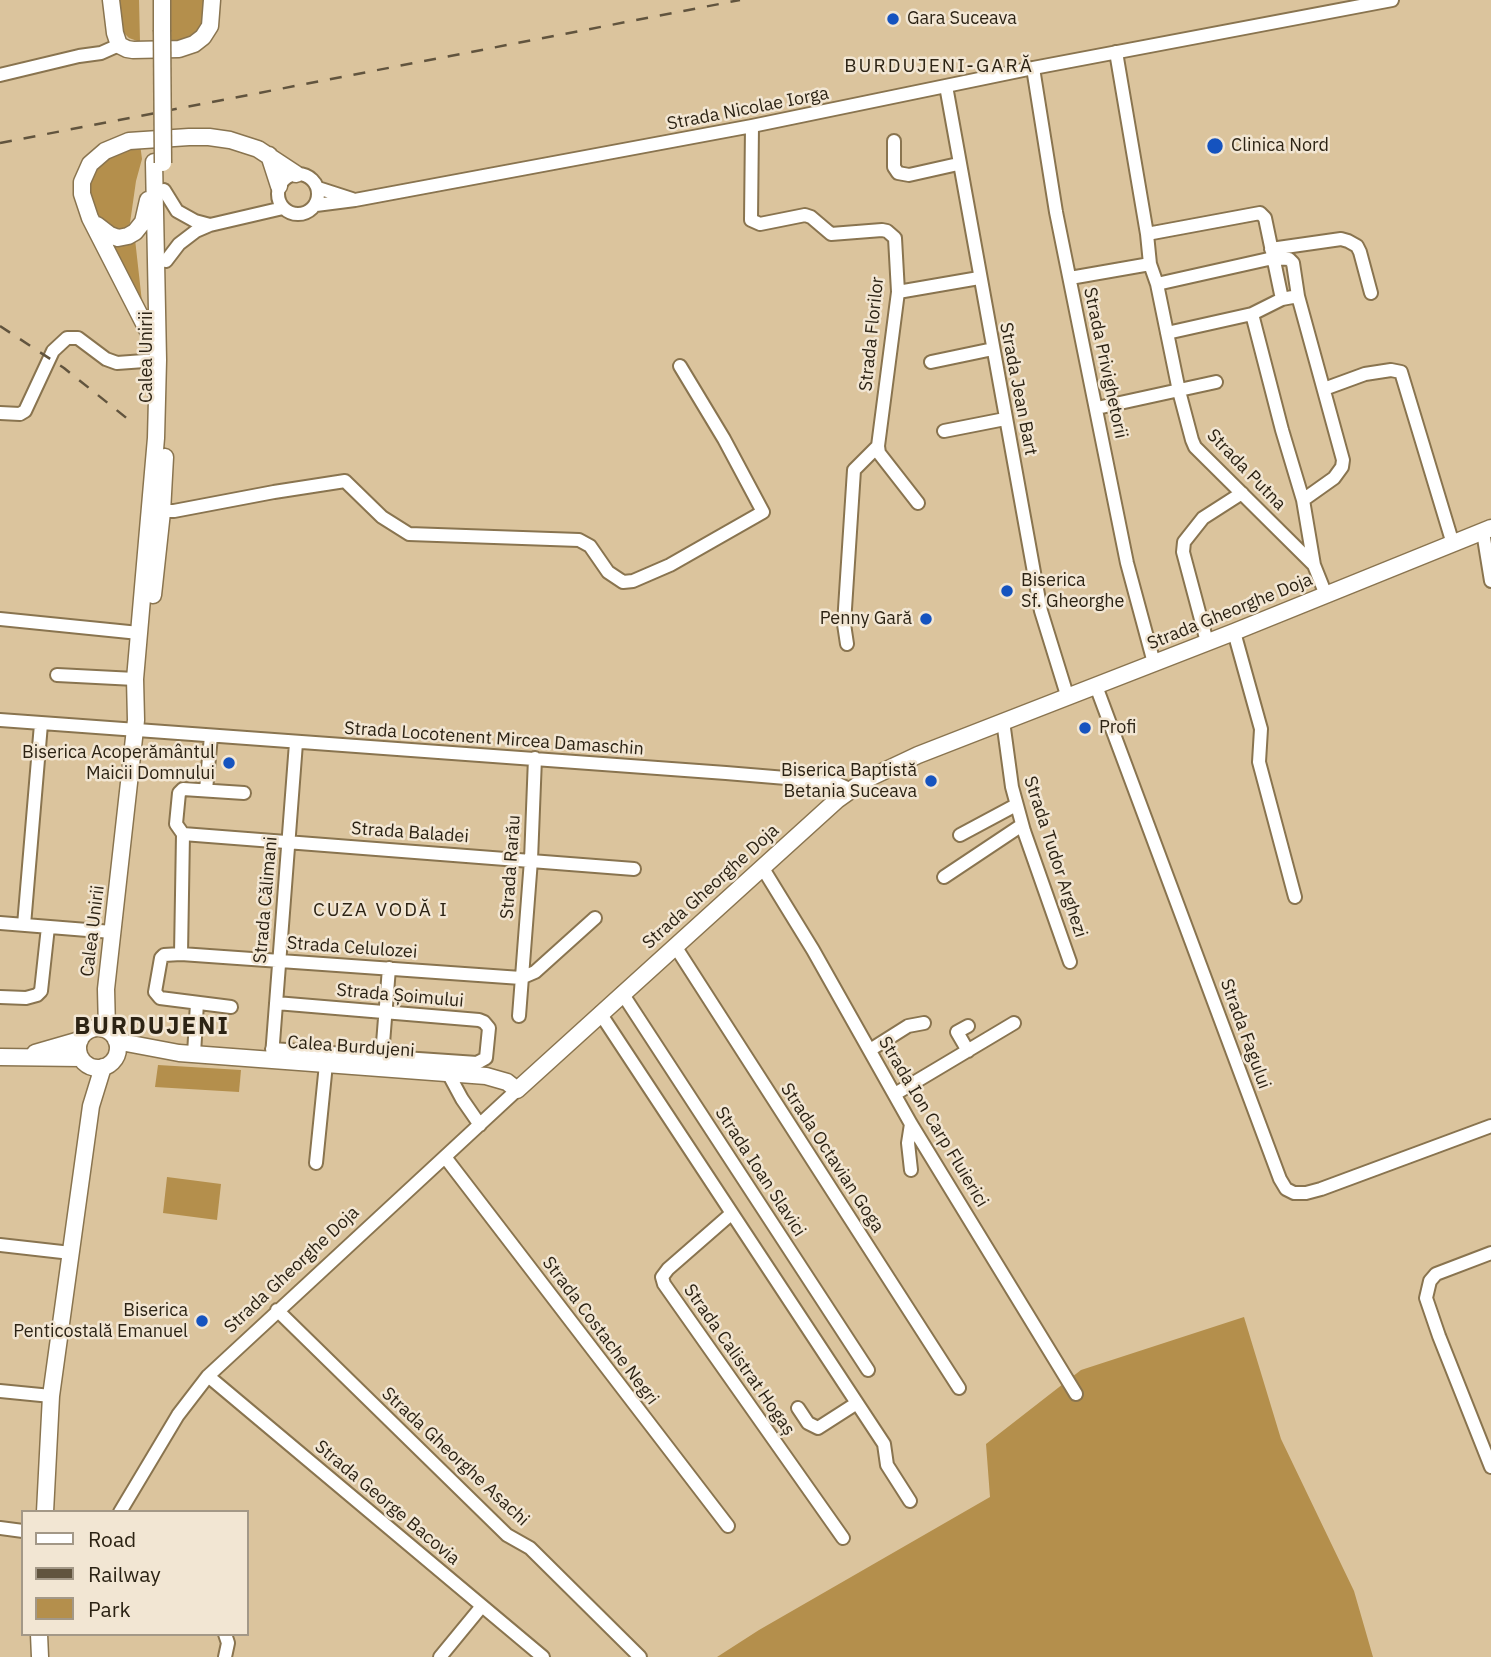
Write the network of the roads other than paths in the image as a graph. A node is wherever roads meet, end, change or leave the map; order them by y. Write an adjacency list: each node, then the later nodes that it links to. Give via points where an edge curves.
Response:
1 (111, 0): 7 (main road)
2 (152, 0): 6 (main road, Calea Unirii)
3 (162, 0): 6 (main road, Calea Unirii)
4 (212, 0): 7 (main road, via 210,26 194,44 179,49 133,50)
5 (1392, 0): 8 (street, Strada Nicolae Iorga)
6 (157, 30): 17 (main road, Calea Unirii, bridge)
7 (119, 45): 10 (street)
8 (1116, 51): 9 (street, Strada Nicolae Iorga); 24 (street, Strada Putna)
9 (1033, 68): 11 (street, Strada Nicolae Iorga); 29 (street, Strada Privighetorii)
10 (0, 75)
11 (946, 86): 12 (street, Strada Nicolae Iorga); 15 (street, Strada Jean Bart)
12 (752, 126): 20 (street, Strada Nicolae Iorga); 31 (street, Strada Florilor, via 751,220 760,224 805,215 835,235 887,231 895,238)
13 (894, 141): 15 (street, via 898,173 909,175)
14 (269, 155): 16 (main road); 19 (main road); 22 (main road, via 209,137 139,140 114,146 96,157 85,172 82,194)
15 (958, 164): 28 (street, Strada Jean Bart)
16 (296, 174): 18 (street, via 307,176); 19 (street, via 286,178)
17 (159, 188): 22 (main road, via 148,197 143,222 128,236 110,235); 23 (street, via 177,211); 26 (main road, Calea Unirii); 38 (main road, Calea Unirii)
18 (318, 188): 20 (street); 21 (street)
19 (280, 196): 21 (street, Strada Nicolae Iorga, via 290,213 301,215); 23 (street, via 240,219)
20 (355, 200): 21 (street, Strada Nicolae Iorga)
21 (316, 205)
22 (90, 218): 38 (main road)
23 (210, 225): 26 (street, via 186,237)
24 (1147, 234): 25 (street, via 1255,212 1265,218); 27 (street, Strada Putna)
25 (1272, 253): 30 (street); 32 (street, via 1348,241 1360,252); 33 (street, via 1293,263); 34 (street)
26 (166, 261): 52 (main road, Calea Unirii, via 166,425)
27 (1150, 264): 29 (street); 30 (street, Strada Putna)
28 (979, 278): 31 (street); 37 (street, Strada Jean Bart)
29 (1070, 278): 44 (street, Strada Privighetorii)
30 (1157, 284): 36 (street, Strada Putna)
31 (898, 292): 48 (street, Strada Florilor)
32 (1371, 293)
33 (1298, 296): 34 (street); 42 (street)
34 (1282, 299): 35 (street)
35 (1252, 314): 36 (street); 50 (street, Strada Putna)
36 (1167, 333): 43 (street, Strada Putna)
37 (993, 349): 39 (street); 46 (street, Strada Jean Bart)
38 (157, 354): 45 (street, via 117,363 78,338 67,338 53,351 25,411); 52 (main road, Calea Unirii)
39 (931, 362)
40 (680, 366): 52 (street, via 763,512 633,581 623,582 608,572 590,546 579,540 410,534 382,517 345,481)
41 (1216, 383): 43 (street)
42 (1324, 389): 50 (street, via 1342,467); 54 (street, via 1365,373 1401,372)
43 (1179, 391): 44 (street); 49 (street, Strada Putna, via 1195,447)
44 (1097, 408): 63 (street, Strada Privighetorii, via 1127,563)
45 (0, 413)
46 (1005, 419): 47 (street); 67 (street, Strada Jean Bart, via 1041,611)
47 (944, 430)
48 (878, 446): 51 (street); 62 (street, via 853,470 844,624)
49 (1242, 493): 55 (street, Strada Putna); 61 (street, via 1203,518 1184,542)
50 (1303, 500): 55 (street, Strada Putna)
51 (918, 503)
52 (156, 511): 60 (main road, Calea Unirii); 68 (main road, Calea Unirii, via 143,686)
53 (1487, 530): 54 (main road, Strada Gheorghe Doja); 56 (street)
54 (1453, 544): 57 (main road, Strada Gheorghe Doja)
55 (1314, 565): 57 (street, Strada Putna)
56 (1491, 581)
57 (1326, 595): 59 (main road, Strada Gheorghe Doja)
58 (0, 619): 60 (street)
59 (1234, 632): 61 (main road, Strada Gheorghe Doja); 88 (street, via 1261,729 1259,762)
60 (139, 633): 65 (main road, Calea Unirii)
61 (1207, 642): 63 (main road, Strada Gheorghe Doja)
62 (847, 644)
63 (1154, 663): 66 (main road, Strada Gheorghe Doja)
64 (57, 675): 65 (street)
65 (135, 679): 68 (main road, Calea Unirii)
66 (1096, 686): 67 (main road, Strada Gheorghe Doja); 127 (street, Strada Fagului, via 1286,1189 1294,1193 1321,1189)
67 (1067, 695): 70 (main road, Strada Gheorghe Doja)
68 (136, 712): 72 (main road, Calea Unirii)
69 (0, 720): 71 (street, Strada Locotenent Mircea Damaschin)
70 (1003, 721): 76 (main road, Strada Gheorghe Doja, via 906,760); 79 (street, Strada Tudor Arghezi)
71 (41, 724): 72 (street, Strada Locotenent Mircea Damaschin); 91 (street)
72 (134, 731): 73 (street, Strada Locotenent Mircea Damaschin); 93 (main road, Calea Unirii)
73 (211, 736): 74 (street, Strada Locotenent Mircea Damaschin); 77 (street)
74 (296, 743): 75 (street, Strada Locotenent Mircea Damaschin); 83 (street, Strada Călimani)
75 (535, 758): 76 (street, Strada Locotenent Mircea Damaschin, via 834,782); 84 (street, Strada Rarău)
76 (849, 789): 85 (main road, Strada Gheorghe Doja)
77 (206, 790): 78 (street); 81 (street, via 180,790 176,824)
78 (244, 793)
79 (1016, 805): 80 (street, Strada Tudor Arghezi); 82 (street)
80 (1022, 825): 87 (street); 97 (street, Strada Tudor Arghezi)
81 (183, 834): 83 (street, Strada Baladei); 95 (street)
82 (960, 835)
83 (288, 842): 84 (street, Strada Baladei); 96 (street, Strada Călimani)
84 (531, 860): 86 (street, Strada Baladei); 99 (street, Strada Rarău)
85 (762, 867): 94 (main road, Strada Gheorghe Doja); 113 (street, Strada Ion Carp Fluierici)
86 (634, 869)
87 (944, 877)
88 (1295, 897)
89 (594, 918): 99 (street, via 535,972)
90 (0, 923): 91 (street)
91 (24, 925): 92 (street)
92 (48, 927): 93 (street); 101 (street, via 41,991 26,998)
93 (112, 932): 111 (main road, Calea Unirii)
94 (675, 946): 100 (main road, Strada Gheorghe Doja); 138 (street, Strada Octavian Goga)
95 (181, 954): 96 (street, Strada Celulozei); 102 (street, via 161,958 155,992 160,998)
96 (279, 961): 98 (street, Strada Celulozei); 103 (street, Strada Călimani)
97 (1070, 962)
98 (389, 968): 99 (street, Strada Celulozei); 105 (street)
99 (521, 978): 107 (street, Strada Rarău)
100 (622, 993): 106 (main road, Strada Gheorghe Doja); 136 (street, Strada Ioan Slavici)
101 (0, 997)
102 (197, 1003): 104 (street); 115 (street)
103 (276, 1003): 105 (street, Strada Șoimului); 116 (street, Strada Călimani)
104 (231, 1007)
105 (386, 1013): 118 (street); 118 (street, Strada Șoimului, via 484,1022 489,1028 486,1058 477,1063)
106 (600, 1013): 123 (main road, Strada Gheorghe Doja); 131 (street)
107 (519, 1016)
108 (924, 1023): 113 (street, via 908,1026)
109 (1014, 1023): 114 (street)
110 (968, 1026): 114 (street, via 957,1032)
111 (106, 1033): 112 (main road, via 83,1035); 115 (main road, Calea Burdujeni, via 126,1043); 120 (main road, Calea Unirii)
112 (80, 1040): 117 (main road, Calea Burdujeni); 120 (main road, via 78,1046)
113 (870, 1050): 124 (street, Strada Ion Carp Fluierici)
114 (968, 1051): 124 (street)
115 (186, 1054): 116 (main road, Calea Burdujeni); 120 (main road, Calea Burdujeni)
116 (272, 1054): 118 (street); 121 (main road, Calea Burdujeni)
117 (26, 1056): 119 (main road, Calea Burdujeni); 120 (main road, Calea Burdujeni)
118 (383, 1056)
119 (0, 1057)
120 (97, 1062): 133 (main road)
121 (326, 1064): 122 (main road, Calea Burdujeni); 129 (street)
122 (448, 1073): 123 (main road, Calea Burdujeni, via 486,1076); 126 (street)
123 (517, 1090): 126 (street, Strada Gheorghe Doja)
124 (895, 1094): 125 (street, Strada Ion Carp Fluierici)
125 (911, 1124): 130 (street); 140 (street, Strada Ion Carp Fluierici)
126 (480, 1125): 128 (street, Strada Gheorghe Doja)
127 (1491, 1126)
128 (445, 1157): 135 (street, Strada Gheorghe Doja); 148 (street, Strada Costache Negri)
129 (316, 1163)
130 (911, 1170)
131 (731, 1214): 142 (street); 151 (street, Strada Calistrat Hogaș, via 668,1269 662,1277 664,1284)
132 (0, 1245): 133 (street)
133 (71, 1253): 141 (main road)
134 (1491, 1253): 144 (street, via 1436,1274 1426,1298)
135 (277, 1310): 137 (street, Strada Gheorghe Doja); 157 (street, Strada Gheorghe Asachi, via 507,1535 530,1548)
136 (868, 1370)
137 (208, 1376): 147 (street, Strada Gheorghe Doja, via 178,1415); 152 (street, Strada George Bacovia)
138 (959, 1388)
139 (0, 1391): 141 (street)
140 (1076, 1394)
141 (51, 1396): 146 (main road)
142 (857, 1403): 143 (street, via 818,1428 808,1423); 145 (street, via 884,1444 887,1465)
143 (798, 1408)
144 (1491, 1467)
145 (910, 1501)
146 (45, 1510)
147 (121, 1510)
148 (728, 1526)
149 (0, 1528): 150 (street)
150 (21, 1531)
151 (843, 1538)
152 (482, 1606): 155 (street); 156 (street, Strada George Bacovia)
153 (226, 1636): 154 (street)
154 (225, 1657)
155 (440, 1657)
156 (542, 1657)
157 (640, 1657)

